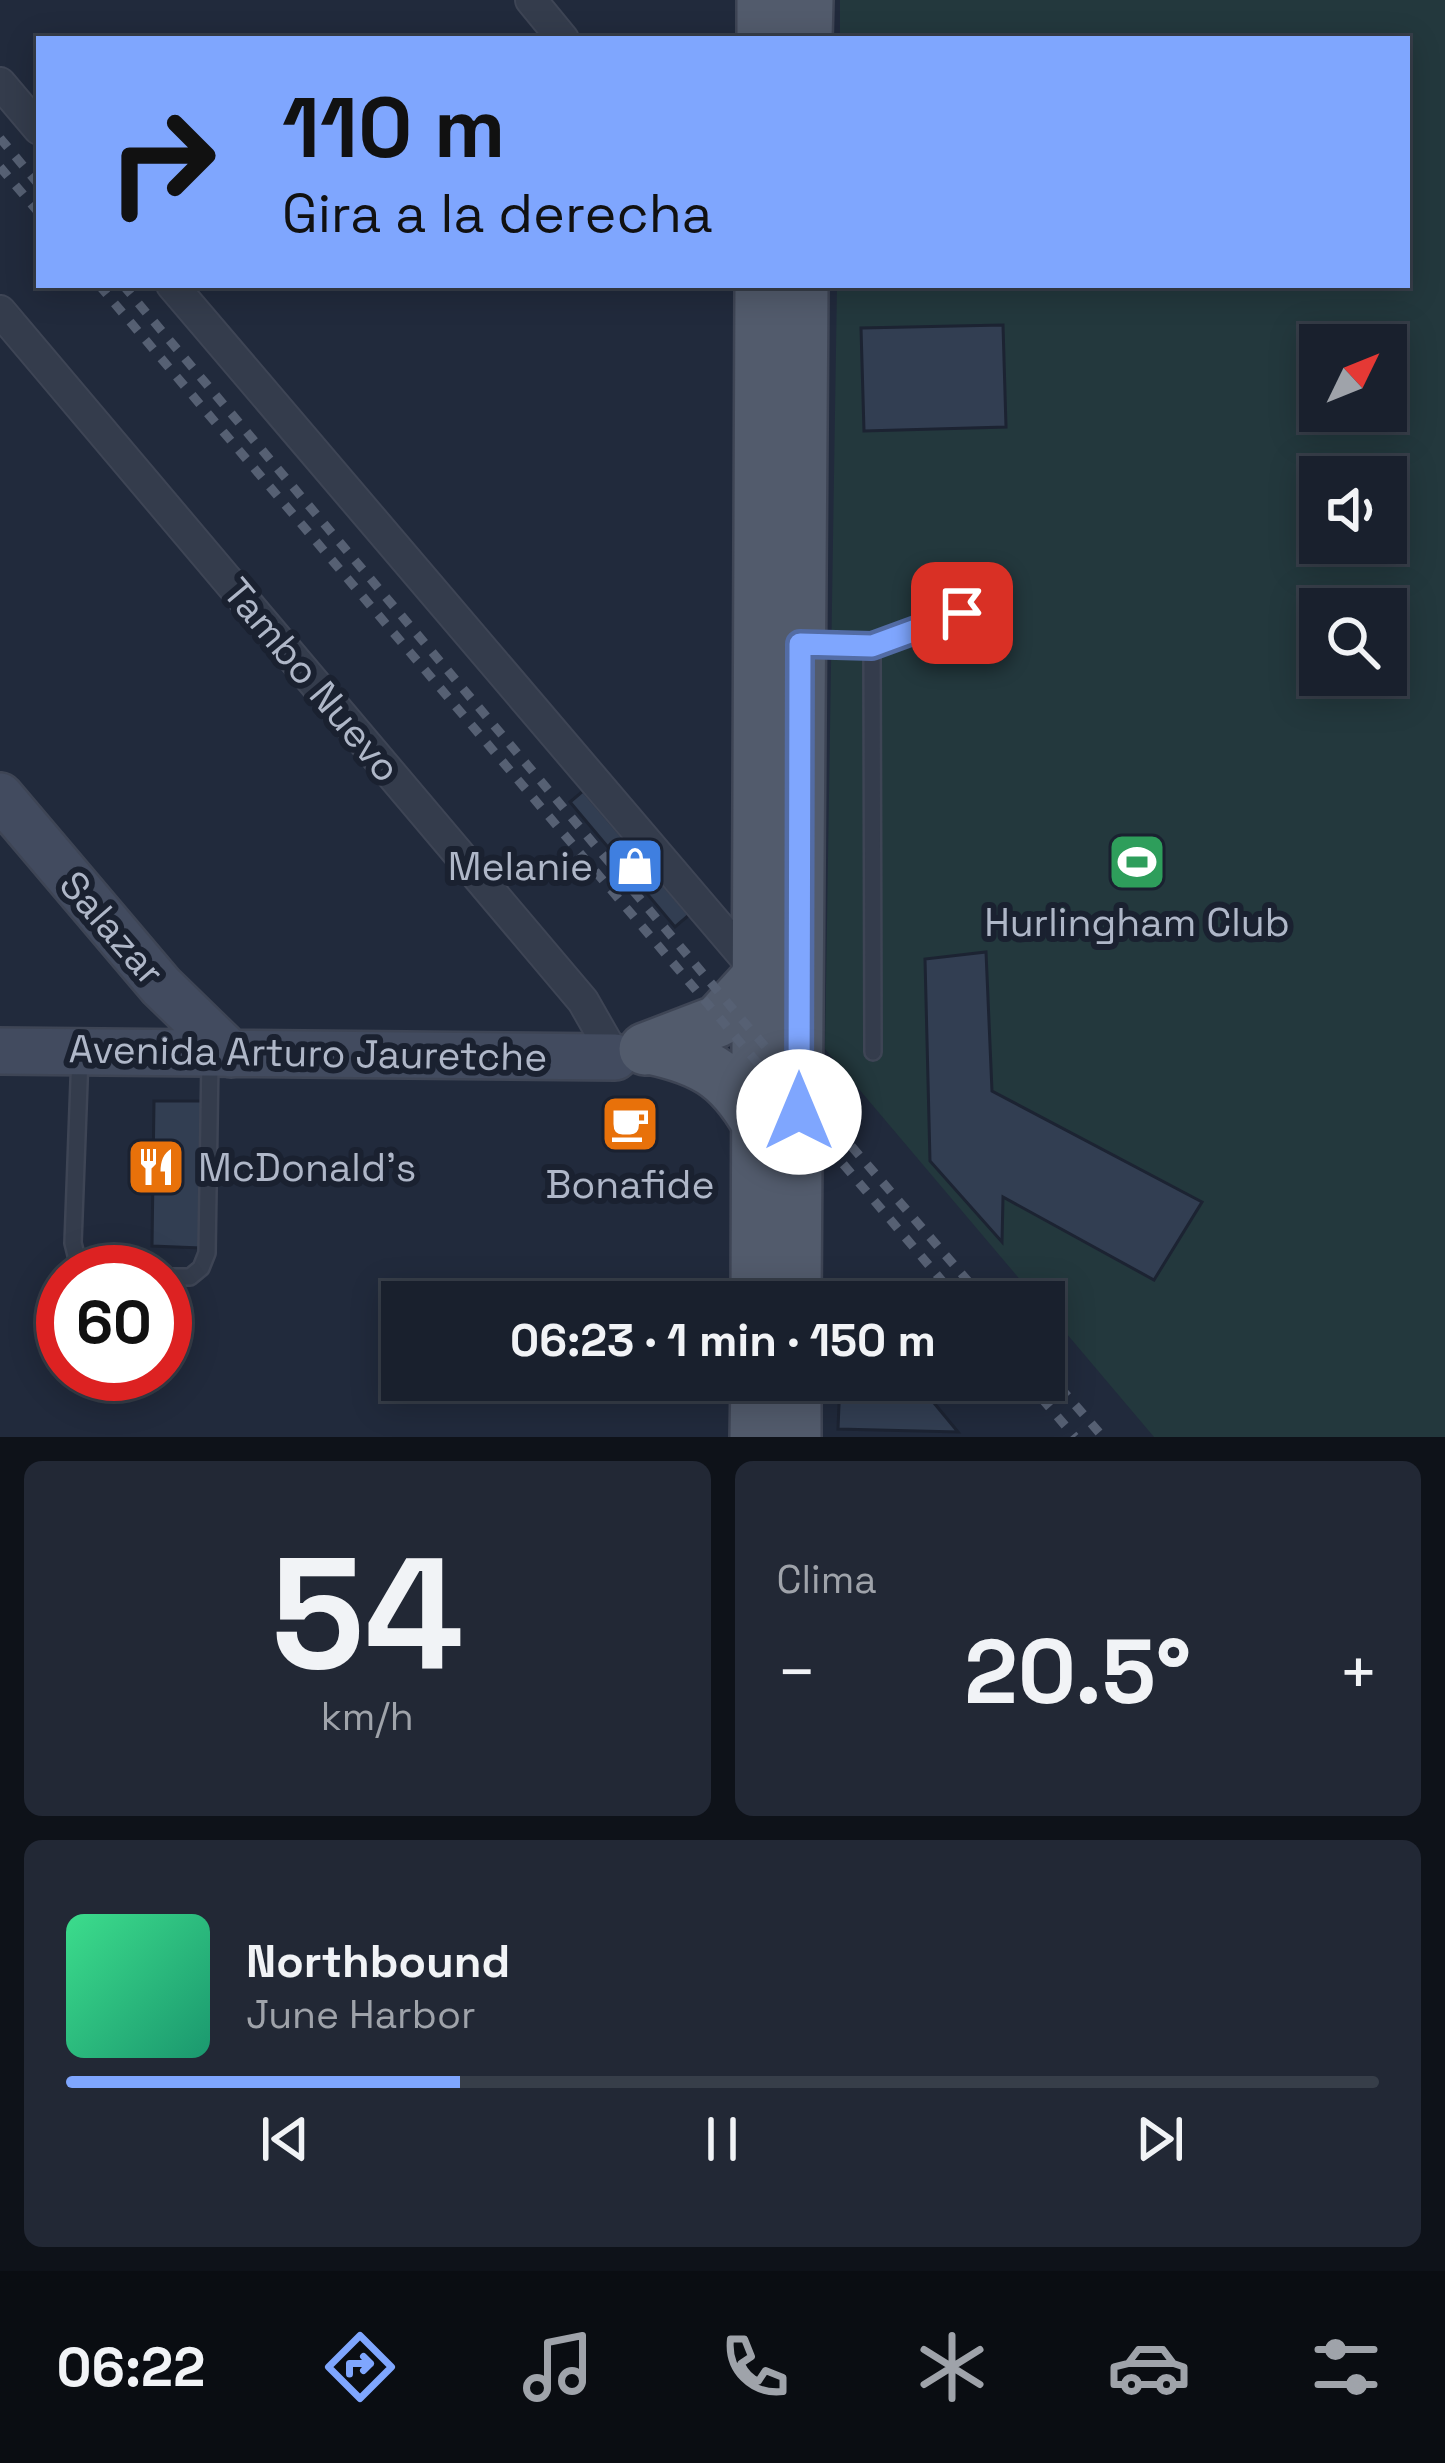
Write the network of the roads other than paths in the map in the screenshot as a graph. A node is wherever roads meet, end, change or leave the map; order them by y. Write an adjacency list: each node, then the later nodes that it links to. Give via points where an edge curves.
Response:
1 (531, 0): 4 (street)
2 (763, 0): 5 (main road)
3 (807, 0): 6 (main road)
4 (561, 36)
5 (763, 36)
6 (806, 36)
7 (0, 83): 8 (street)
8 (36, 125)
9 (175, 288): 17 (street)
10 (761, 288): 14 (main road)
11 (802, 288): 14 (main road)
12 (0, 310): 22 (street, Tambo Nuevo)
13 (962, 613): 15 (lane)
14 (780, 644): 15 (lane); 17 (main road); 24 (main road, via 799,1099)
15 (872, 646): 20 (lane)
16 (0, 796): 21 (main road, Salazar)
17 (760, 975): 22 (main road, via 718,1021); 23 (main road)
18 (0, 1051): 19 (main road, Avenida Arturo Jauretche)
19 (80, 1052): 21 (main road, Avenida Arturo Jauretche); 25 (lane)
20 (873, 1052)
21 (220, 1053): 22 (main road, Avenida Arturo Jauretche); 26 (lane, via 207,1253)
22 (632, 1053): 23 (main road, via 694,1057); 24 (main road, via 701,1092 746,1150)
23 (757, 1121): 24 (main road)
24 (777, 1210): 27 (main road); 28 (main road)
25 (73, 1245)
26 (192, 1275)
27 (762, 1281)
28 (791, 1281)
29 (757, 1401): 31 (main road)
30 (795, 1401): 32 (main road)
31 (756, 1437)
32 (795, 1437)

